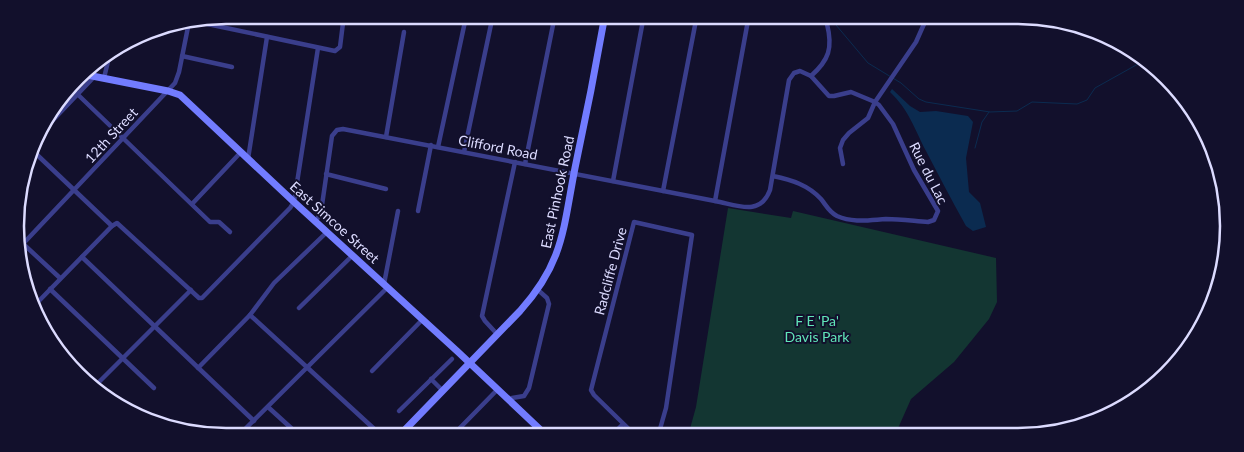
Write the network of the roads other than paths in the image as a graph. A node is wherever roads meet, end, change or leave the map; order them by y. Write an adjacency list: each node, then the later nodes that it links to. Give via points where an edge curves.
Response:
1 (343, 24): 15 (street, via 339,50)
2 (464, 24): 30 (street)
3 (491, 24): 32 (street)
4 (553, 24): 36 (street)
5 (603, 24): 39 (street, East Pinhook Road)
6 (642, 24): 41 (street)
7 (694, 24): 44 (street)
8 (747, 24): 45 (street)
9 (827, 24): 21 (street, via 830,38 828,54 822,66)
10 (925, 24): 25 (street, via 920,36)
11 (206, 25): 14 (street)
12 (188, 28): 16 (street, 12th Street)
13 (404, 32): 27 (street)
14 (267, 37): 15 (street); 34 (street)
15 (318, 48): 46 (street)
16 (182, 56): 18 (street); 23 (street, 12th Street, via 176,80)
17 (108, 63): 22 (street)
18 (232, 67)
19 (91, 75): 20 (street, East Simcoe Street)
20 (95, 76): 22 (street, East Simcoe Street); 24 (street)
21 (811, 76): 25 (street, Rue du Lac, via 830,96 851,92); 40 (street, via 800,71 789,80)
22 (104, 78): 23 (street, East Simcoe Street)
23 (168, 90): 28 (street, 12th Street); 31 (street, East Simcoe Street, via 189,102)
24 (77, 94): 26 (street); 28 (street)
25 (875, 102): 37 (street, via 868,118 841,144); 40 (street, Rue du Lac, via 893,124 938,211 934,220 859,221 844,218 829,211 804,185)
26 (57, 115)
27 (386, 137): 29 (street, Clifford Road); 38 (street, Clifford Road, via 336,130 331,140)
28 (124, 139): 43 (street, 12th Street); 47 (street)
29 (431, 145): 30 (street, Clifford Road); 49 (street)
30 (438, 146): 32 (street, Clifford Road)
31 (241, 152): 34 (street, East Simcoe Street); 47 (street)
32 (464, 152): 35 (street, Clifford Road)
33 (37, 155): 43 (street)
34 (248, 159): 46 (street, East Simcoe Street)
35 (515, 162): 36 (street, Clifford Road); 68 (street, via 482,314)
36 (525, 164): 39 (street, Clifford Road)
37 (843, 164)
38 (326, 174): 42 (street); 50 (street, Clifford Road, via 321,212)
39 (574, 174): 41 (street, Clifford Road); 62 (street, East Pinhook Road, via 562,240)
40 (773, 176): 45 (street, Clifford Road, via 770,190 758,206)
41 (612, 181): 44 (street, Clifford Road)
42 (386, 189)
43 (74, 191): 51 (street); 54 (street, 12th Street)
44 (663, 191): 45 (street, Clifford Road)
45 (715, 201)
46 (294, 202): 50 (street, East Simcoe Street); 61 (street, via 202,298)
47 (192, 204): 52 (street, via 210,222 219,222)
48 (398, 210): 59 (street)
49 (418, 211)
50 (316, 222): 53 (street, East Simcoe Street)
51 (112, 226): 57 (street); 61 (street, via 118,223 123,226)
52 (230, 232)
53 (327, 232): 56 (street, East Simcoe Street); 65 (street, via 274,283)
54 (24, 241)
55 (25, 247): 58 (street)
56 (353, 256): 59 (street, East Simcoe Street); 64 (street)
57 (82, 257): 58 (street); 67 (street)
58 (60, 278): 60 (street)
59 (386, 286): 66 (street, East Simcoe Street); 72 (street)
60 (50, 289): 63 (street); 69 (street)
61 (191, 290): 67 (street)
62 (538, 290): 68 (street, East Pinhook Road); 80 (street, via 549,304 529,388 524,396)
63 (38, 301)
64 (299, 308)
65 (250, 315): 72 (street); 73 (street)
66 (423, 320): 71 (street, East Simcoe Street); 74 (street)
67 (155, 327): 69 (street); 73 (street)
68 (497, 334): 71 (street, East Pinhook Road)
69 (123, 359): 76 (street); 77 (street)
70 (452, 359): 75 (street)
71 (469, 363): 78 (street, East Pinhook Road); 79 (street, East Simcoe Street)
72 (308, 367): 81 (street); 87 (street)
73 (198, 368): 83 (street)
74 (372, 371)
75 (431, 379): 78 (street); 82 (street)
76 (99, 383)
77 (154, 388)
78 (443, 390): 88 (street, East Pinhook Road)
79 (497, 390): 80 (street, East Simcoe Street); 89 (street)
80 (509, 400): 90 (street, East Simcoe Street)
81 (268, 407): 83 (street); 86 (street)
82 (399, 412)
83 (254, 421): 85 (street)
84 (623, 424): 91 (street); 92 (street, Radcliffe Drive); 93 (street, Radcliffe Drive, via 594,395 591,387 634,222 692,235)
85 (247, 428)
86 (291, 428)
87 (373, 428)
88 (407, 428)
89 (460, 428)
90 (539, 428)
91 (619, 428)
92 (627, 428)
93 (660, 428)

